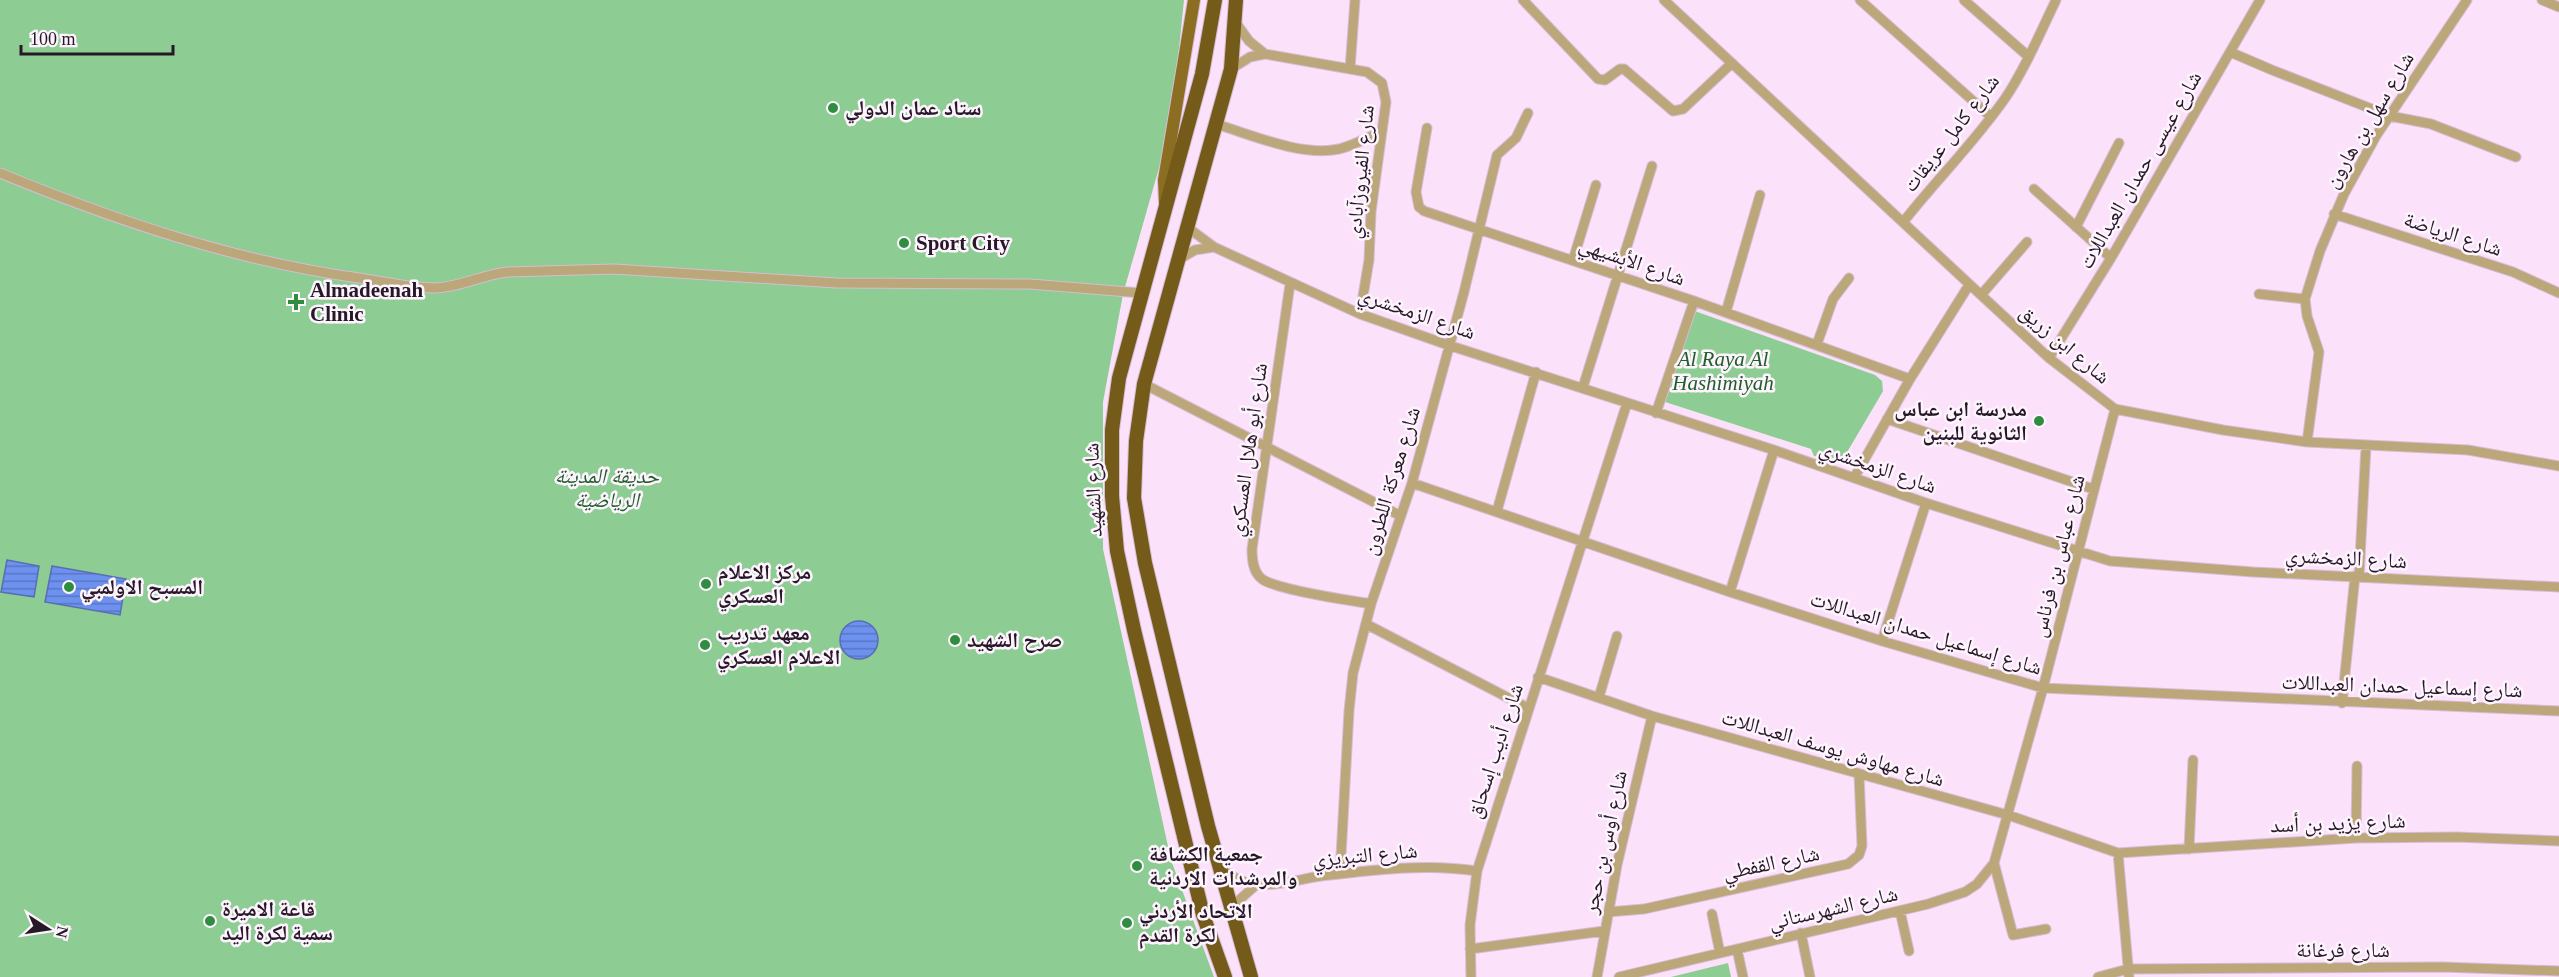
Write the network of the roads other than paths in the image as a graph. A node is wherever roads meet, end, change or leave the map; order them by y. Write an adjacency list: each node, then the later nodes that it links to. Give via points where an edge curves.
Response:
1 (1194, 0): 34 (main road, via 1164,180)
2 (1215, 0): 34 (highway, شارع الشهيد, via 1202,74)
3 (1236, 0): 14 (highway, شارع الشهيد)
4 (1355, 0): 20 (street)
5 (1522, 0): 18 (street, via 1598,79 1605,80 1624,69 1673,111 1683,109)
6 (1664, 0): 18 (street, شارع ابن زريق)
7 (1860, 0): 23 (street)
8 (1964, 0): 17 (street)
9 (2056, 0): 17 (street, شارع كامل عريقات)
10 (2260, 0): 15 (street, شارع عيسى حمدان العبداللات)
11 (2468, 0): 22 (street, شارع سهل بن هارون)
12 (2542, 0): 13 (street)
13 (2559, 7)
14 (1236, 23): 16 (street, via 1248,41); 19 (highway, شارع الشهيد)
15 (2230, 51): 22 (street); 42 (street, شارع عيسى حمدان العبداللات)
16 (1265, 54): 19 (street); 20 (street, شارع الفيروزآبادي)
17 (2029, 57): 23 (street, شارع كامل عريقات)
18 (1732, 63): 36 (street, شارع ابن زريق)
19 (1231, 69): 24 (highway, شارع الشهيد)
20 (1350, 69): 26 (street, شارع الفيروزآبادي, via 1373,74 1382,83 1386,95)
21 (1528, 113): 39 (street, شارع معركة اللطرون, via 1516,138 1497,155)
22 (2390, 116): 28 (street, via 2431,124); 35 (street, شارع سهل بن هارون)
23 (1991, 117): 36 (street, شارع كامل عريقات)
24 (1216, 124): 26 (street, via 1309,150 1336,149); 37 (highway, شارع الشهيد)
25 (1426, 128): 39 (street, شارع الأبشيهي, via 1416,192 1419,207)
26 (1382, 132): 56 (street, شارع الفيروزآبادي, via 1371,212 1370,260)
27 (2119, 143): 38 (street)
28 (2516, 157)
29 (1652, 166): 45 (street)
30 (0, 172): 49 (street, via 76,203 179,237 319,273 424,288 453,287 507,272 614,269 837,283 1030,284)
31 (1596, 185): 44 (street)
32 (2034, 189): 38 (street)
33 (1760, 195): 55 (street)
34 (1166, 207): 49 (highway, شارع الشهيد)
35 (2334, 214): 50 (street, شارع الرياضة, via 2513,272); 53 (street, شارع سهل بن هارون)
36 (1904, 221): 48 (street, شارع ابن زريق)
37 (1187, 227): 41 (street, شارع الزمخشري); 43 (highway, شارع الشهيد)
38 (2076, 227): 42 (street)
39 (1480, 230): 44 (street, شارع الأبشيهي); 58 (street, شارع معركة اللطرون)
40 (2027, 243): 52 (street)
41 (1214, 247): 43 (street, via 1196,250); 47 (street, شارع الزمخشري)
42 (2111, 258): 59 (street, شارع عيسى حمدان العبداللات)
43 (1178, 260): 62 (highway, شارع الشهيد)
44 (1573, 260): 45 (street, شارع الأبشيهي)
45 (1619, 276): 54 (street, شارع الأبشيهي); 63 (street)
46 (1848, 278): 57 (street, via 1833,299)
47 (1290, 284): 56 (street, شارع الزمخشري); 69 (street, شارع أبو هلال العسكري)
48 (1969, 285): 52 (street, شارع ابن زريق); 61 (street)
49 (1142, 293): 122 (highway, شارع الشهيد, via 1114,403 1112,522 1203,915)
50 (2559, 293)
51 (2259, 294): 53 (street)
52 (1981, 296): 59 (street, شارع ابن زريق)
53 (2305, 299): 68 (street, via 2319,352)
54 (1694, 300): 55 (street, شارع الأبشيهي); 66 (street)
55 (1726, 312): 57 (street, شارع الأبشيهي)
56 (1360, 314): 58 (street, شارع الزمخشري)
57 (1817, 344): 61 (street, شارع الأبشيهي)
58 (1448, 345): 60 (street, شارع الزمخشري); 74 (street, شارع معركة اللطرون)
59 (2049, 358): 65 (street, شارع ابن زريق)
60 (1536, 372): 63 (street, شارع الزمخشري); 77 (street)
61 (1910, 378): 67 (street)
62 (1144, 384): 69 (street); 104 (highway, شارع الشهيد, via 1134,498 1145,563)
63 (1582, 387): 64 (street, شارع الزمخشري)
64 (1627, 403): 66 (street, شارع الزمخشري); 79 (street, شارع أديب إسحاق)
65 (2115, 409): 68 (street, شارع ابن زريق); 75 (street, شارع عباس بن فرناس)
66 (1656, 413): 71 (street, شارع الزمخشري)
67 (1887, 420): 73 (street); 75 (street)
68 (2307, 442): 70 (street, شارع ابن زريق)
69 (1265, 446): 78 (street); 84 (street, شارع أبو هلال العسكري, via 1252,549 1257,573 1276,585)
70 (2366, 446): 72 (street, شارع ابن زريق, via 2468,450); 81 (street)
71 (1774, 450): 73 (street, شارع الزمخشري); 83 (street)
72 (2559, 466)
73 (1854, 478): 76 (street, شارع الزمخشري)
74 (1412, 483): 77 (street, شارع إسماعيل حمدان العبداللات); 78 (street, شارع معركة اللطرون)
75 (2093, 489): 80 (street, شارع عباس بن فرناس)
76 (1926, 503): 80 (street, شارع الزمخشري); 87 (street)
77 (1497, 511): 79 (street, شارع إسماعيل حمدان العبداللات)
78 (1401, 516): 84 (street, شارع معركة اللطرون)
79 (1582, 542): 83 (street, شارع إسماعيل حمدان العبداللات); 88 (street, شارع أديب إسحاق)
80 (2078, 553): 81 (street, شارع الزمخشري, via 2139,565); 89 (street, شارع عباس بن فرناس)
81 (2357, 577): 82 (street, شارع الزمخشري); 91 (street)
82 (2559, 587)
83 (1730, 592): 87 (street, شارع إسماعيل حمدان العبداللات)
84 (1371, 604): 85 (street, شارع معركة اللطرون)
85 (1366, 624): 92 (street); 106 (street, شارع معركة اللطرون, via 1350,694)
86 (1617, 636): 90 (street)
87 (1882, 641): 89 (street, شارع إسماعيل حمدان العبداللات)
88 (1538, 677): 90 (street, شارع مهاوش يوسف العبداللات); 92 (street, شارع أديب إسحاق)
89 (2043, 688): 91 (street, شارع إسماعيل حمدان العبداللات); 98 (street, شارع عباس بن فرناس)
90 (1599, 697): 94 (street, شارع مهاوش يوسف العبداللات)
91 (2342, 702): 93 (street, شارع إسماعيل حمدان العبداللات)
92 (1528, 708): 105 (street, شارع أديب إسحاق)
93 (2559, 711)
94 (1652, 716): 97 (street, شارع مهاوش يوسف العبداللات); 109 (street, شارع أوس بن حجر)
95 (2193, 760): 101 (street)
96 (2357, 766): 99 (street)
97 (1859, 775): 98 (street, شارع مهاوش يوسف العبداللات); 109 (street, شارع القفطي, via 1862,846 1859,855 1848,864 1644,909)
98 (2008, 815): 102 (street, شارع مهاوش يوسف العبداللات); 103 (street, شارع الشهرستاني)
99 (2356, 838): 100 (street, شارع يزيد بن أسد); 101 (street, شارع يزيد بن أسد)
100 (2559, 841)
101 (2189, 849): 102 (street, شارع يزيد بن أسد)
102 (2118, 853): 121 (street)
103 (1994, 863): 108 (street, شارع الشهرستاني, via 1965,892); 112 (street, via 2013,935)
104 (1219, 868): 107 (street); 110 (highway, شارع الشهيد)
105 (1477, 871): 106 (street, شارع التبريزي, via 1439,867); 115 (street, شارع أديب إسحاق)
106 (1340, 874): 107 (street, شارع التبريزي)
107 (1256, 885): 110 (street, via 1238,901)
108 (1900, 910): 114 (street, شارع الشهرستاني); 117 (street)
109 (1608, 912): 113 (street, شارع أوس بن حجر)
110 (1232, 913): 123 (highway, شارع الشهيد)
111 (1712, 914): 118 (street)
112 (2046, 929)
113 (1604, 931): 115 (street); 125 (street, شارع أوس بن حجر)
114 (1801, 933): 116 (street, شارع الشهرستاني); 128 (street)
115 (1470, 949): 124 (street, شارع أديب إسحاق)
116 (1737, 949): 118 (street, شارع الشهرستاني); 127 (street)
117 (1909, 951)
118 (1720, 953): 126 (street, شارع الشهرستاني)
119 (2559, 971): 120 (street, شارع فرغانة)
120 (2441, 972): 121 (street, شارع فرغانة)
121 (2129, 973): 129 (street, شارع فرغانة)
122 (1225, 977)
123 (1251, 977)
124 (1471, 977)
125 (1597, 977)
126 (1619, 977)
127 (1743, 977)
128 (1810, 977)
129 (2098, 977)

